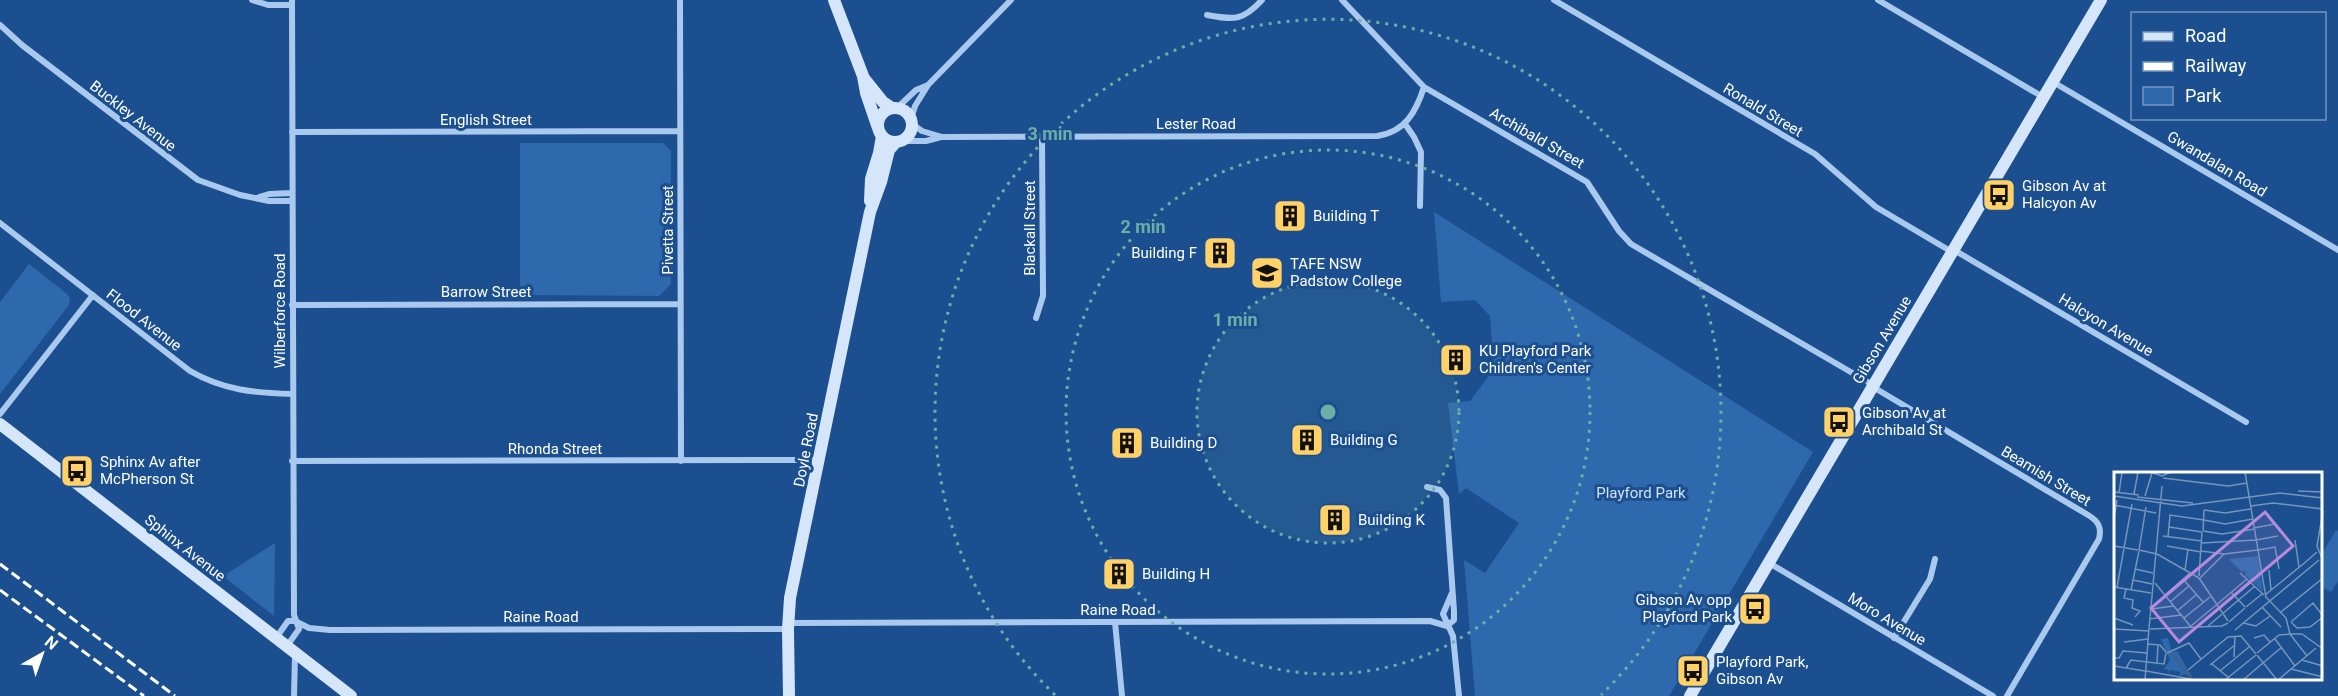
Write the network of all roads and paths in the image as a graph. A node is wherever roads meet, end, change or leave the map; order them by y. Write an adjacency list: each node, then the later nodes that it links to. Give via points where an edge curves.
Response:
1 (255, 0): 10 (street)
2 (680, 0): 22 (street, Pivetta Street)
3 (834, 0): 14 (street)
4 (1011, 0): 16 (street)
5 (1262, 0): 11 (street, via 1241,17)
6 (1341, 0): 17 (street, Archibald Street)
7 (1554, 0): 35 (street, Ronald Street, via 1815,154 1876,207)
8 (1878, 0): 18 (street)
9 (2101, 0): 15 (street, Gibson Avenue)
10 (292, 3): 23 (street, Wilberforce Road)
11 (1207, 15)
12 (0, 25): 13 (street, Buckley Avenue)
13 (2, 31): 29 (street, Buckley Avenue, via 198,180 226,192)
14 (863, 76): 19 (street, via 883,102); 24 (street)
15 (2053, 82): 18 (street, Gibson Avenue); 34 (street, Gwandalan Road)
16 (928, 85): 19 (street); 20 (street)
17 (1424, 87): 21 (street, via 1417,108); 40 (street, Archibald Street, via 1583,179 1636,248)
18 (2043, 98): 35 (street, Gibson Avenue)
19 (895, 108): 20 (street, via 905,111); 24 (street, via 880,115)
20 (911, 121): 25 (street, Lester Road, via 922,131); 27 (street, via 909,135)
21 (1405, 124): 26 (street, Lester Road, via 1390,133 1370,136); 31 (street, via 1421,152)
22 (680, 131): 23 (street, English Street); 37 (street, Pivetta Street)
23 (292, 132): 28 (street, Wilberforce Road)
24 (880, 132): 27 (street, via 888,141); 32 (street, Doyle Road, via 880,148 871,179)
25 (942, 137): 26 (street, Lester Road); 27 (street, Lester Road)
26 (1042, 137): 39 (street, Blackall Street, via 1043,296)
27 (898, 141): 32 (street, Doyle Road, via 890,150)
28 (292, 194): 29 (street, Buckley Avenue); 30 (street, Wilberforce Road)
29 (259, 197): 30 (street, Buckley Avenue)
30 (292, 201): 38 (street, Wilberforce Road)
31 (1420, 206)
32 (870, 212): 45 (street, Doyle Road)
33 (0, 223): 36 (street, Flood Avenue)
34 (2338, 250)
35 (1953, 251): 40 (street, Gibson Avenue); 43 (street, Halcyon Avenue)
36 (93, 295): 41 (street, Flood Avenue, via 202,378 241,391); 42 (street)
37 (680, 304): 38 (street, Barrow Street); 47 (street, Pivetta Street)
38 (292, 305): 41 (street, Wilberforce Road)
39 (1036, 318)
40 (1873, 386): 50 (street, Gibson Avenue); 66 (street, Beamish Street, via 2088,515 2101,529 2099,539)
41 (292, 394): 46 (street, Wilberforce Road)
42 (0, 414)
43 (2246, 422)
44 (0, 424): 56 (street, Sphinx Avenue)
45 (819, 460): 47 (street, Rhonda Street); 54 (street, Doyle Road, via 790,598)
46 (292, 461): 47 (street, Rhonda Street); 52 (street, Wilberforce Road)
47 (681, 461)
48 (1427, 487): 51 (street, via 1440,490 1446,498)
49 (1935, 559): 57 (street, via 1930,579)
50 (1768, 563): 57 (street, Moro Avenue); 64 (street, Gibson Avenue)
51 (1453, 592): 55 (street, via 1443,614); 55 (street, via 1454,620)
52 (296, 621): 54 (street, Raine Road, via 309,628 330,630); 56 (street, via 288,621); 58 (street, Wilberforce Road, via 299,631)
53 (1115, 622): 54 (street, Raine Road); 55 (street, Raine Road, via 1430,621); 62 (street)
54 (788, 626): 61 (street, Doyle Road)
55 (1447, 626): 63 (street, via 1453,636)
56 (276, 638): 58 (street, Sphinx Avenue)
57 (1894, 638): 65 (street, Moro Avenue)
58 (291, 650): 59 (street, Wilberforce Road); 60 (street, Sphinx Avenue)
59 (294, 696)
60 (351, 696)
61 (789, 696)
62 (1122, 696)
63 (1459, 696)
64 (1690, 696)
65 (1993, 696)
66 (2007, 696)

